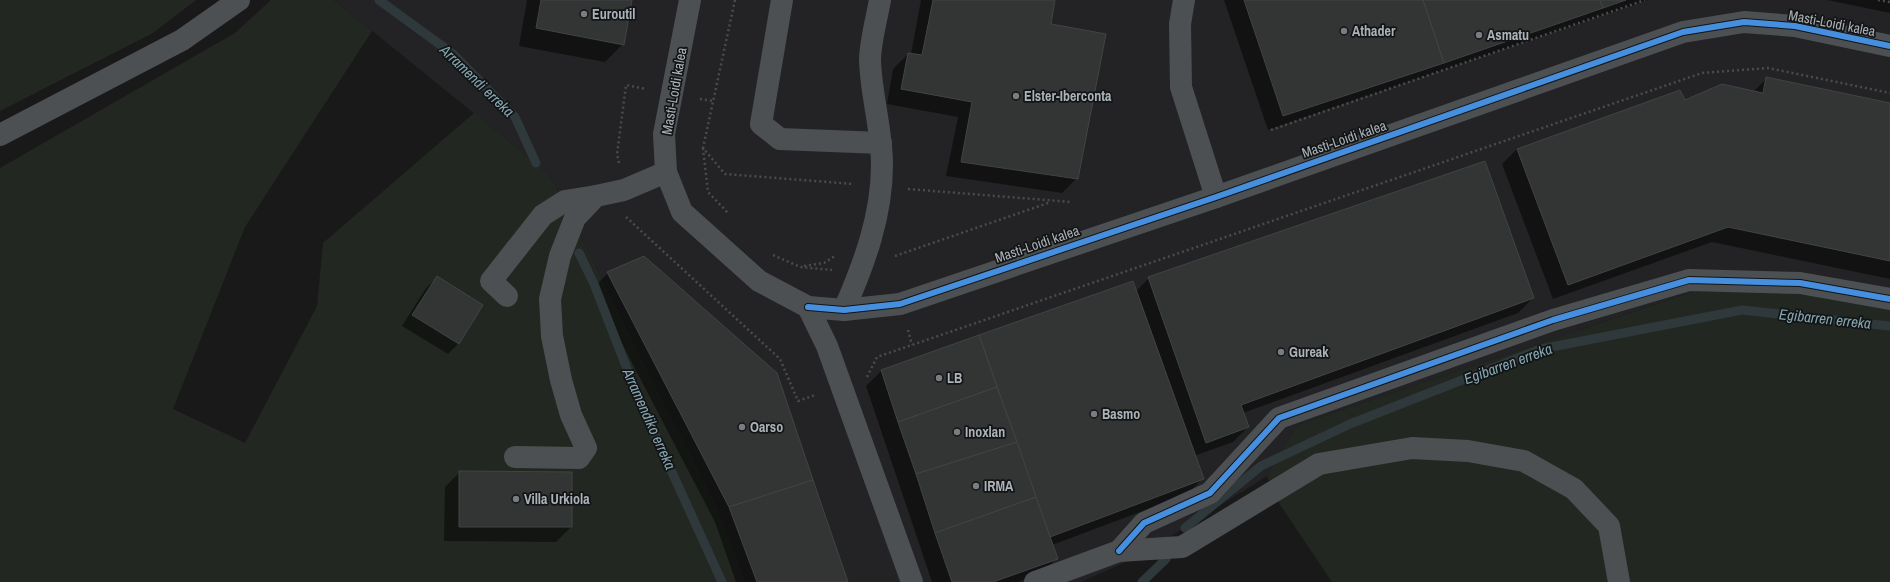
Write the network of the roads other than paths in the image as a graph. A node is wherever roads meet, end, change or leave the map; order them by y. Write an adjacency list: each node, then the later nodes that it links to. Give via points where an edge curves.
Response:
1 (239, 0): 7 (street, via 182,40)
2 (690, 0): 9 (street, Masti-Loidi kalea, via 664,134)
3 (782, 0): 8 (street, via 761,124 780,139)
4 (880, 0): 8 (street, via 870,59)
5 (1184, 0): 11 (street, via 1180,24 1181,86)
6 (1890, 46): 11 (street, Masti-Loidi kalea, via 1795,26 1744,22 1683,32)
7 (0, 135)
8 (881, 143): 15 (street, via 882,166 877,219 860,274)
9 (666, 172): 10 (street, via 624,190); 14 (street, Masti-Loidi kalea, via 682,212 759,281)
10 (596, 196): 12 (street, via 565,201 543,215 491,281); 16 (street, via 574,218 560,256 550,299 552,336 561,380 571,415 586,448 580,458)
11 (1216, 197): 15 (street, Masti-Loidi kalea, via 900,304)
12 (507, 296)
13 (1890, 299): 17 (street, via 1800,283 1689,280 1554,320 1279,418 1210,494 1144,523)
14 (808, 307): 15 (street, Masti-Loidi kalea); 18 (street, via 827,346)
15 (844, 310)
16 (515, 457)
17 (1119, 551): 19 (street); 20 (street, via 1182,547 1319,464 1412,448 1468,451 1524,461 1574,489 1609,526)
18 (912, 582)
19 (1035, 582)
20 (1619, 582)

